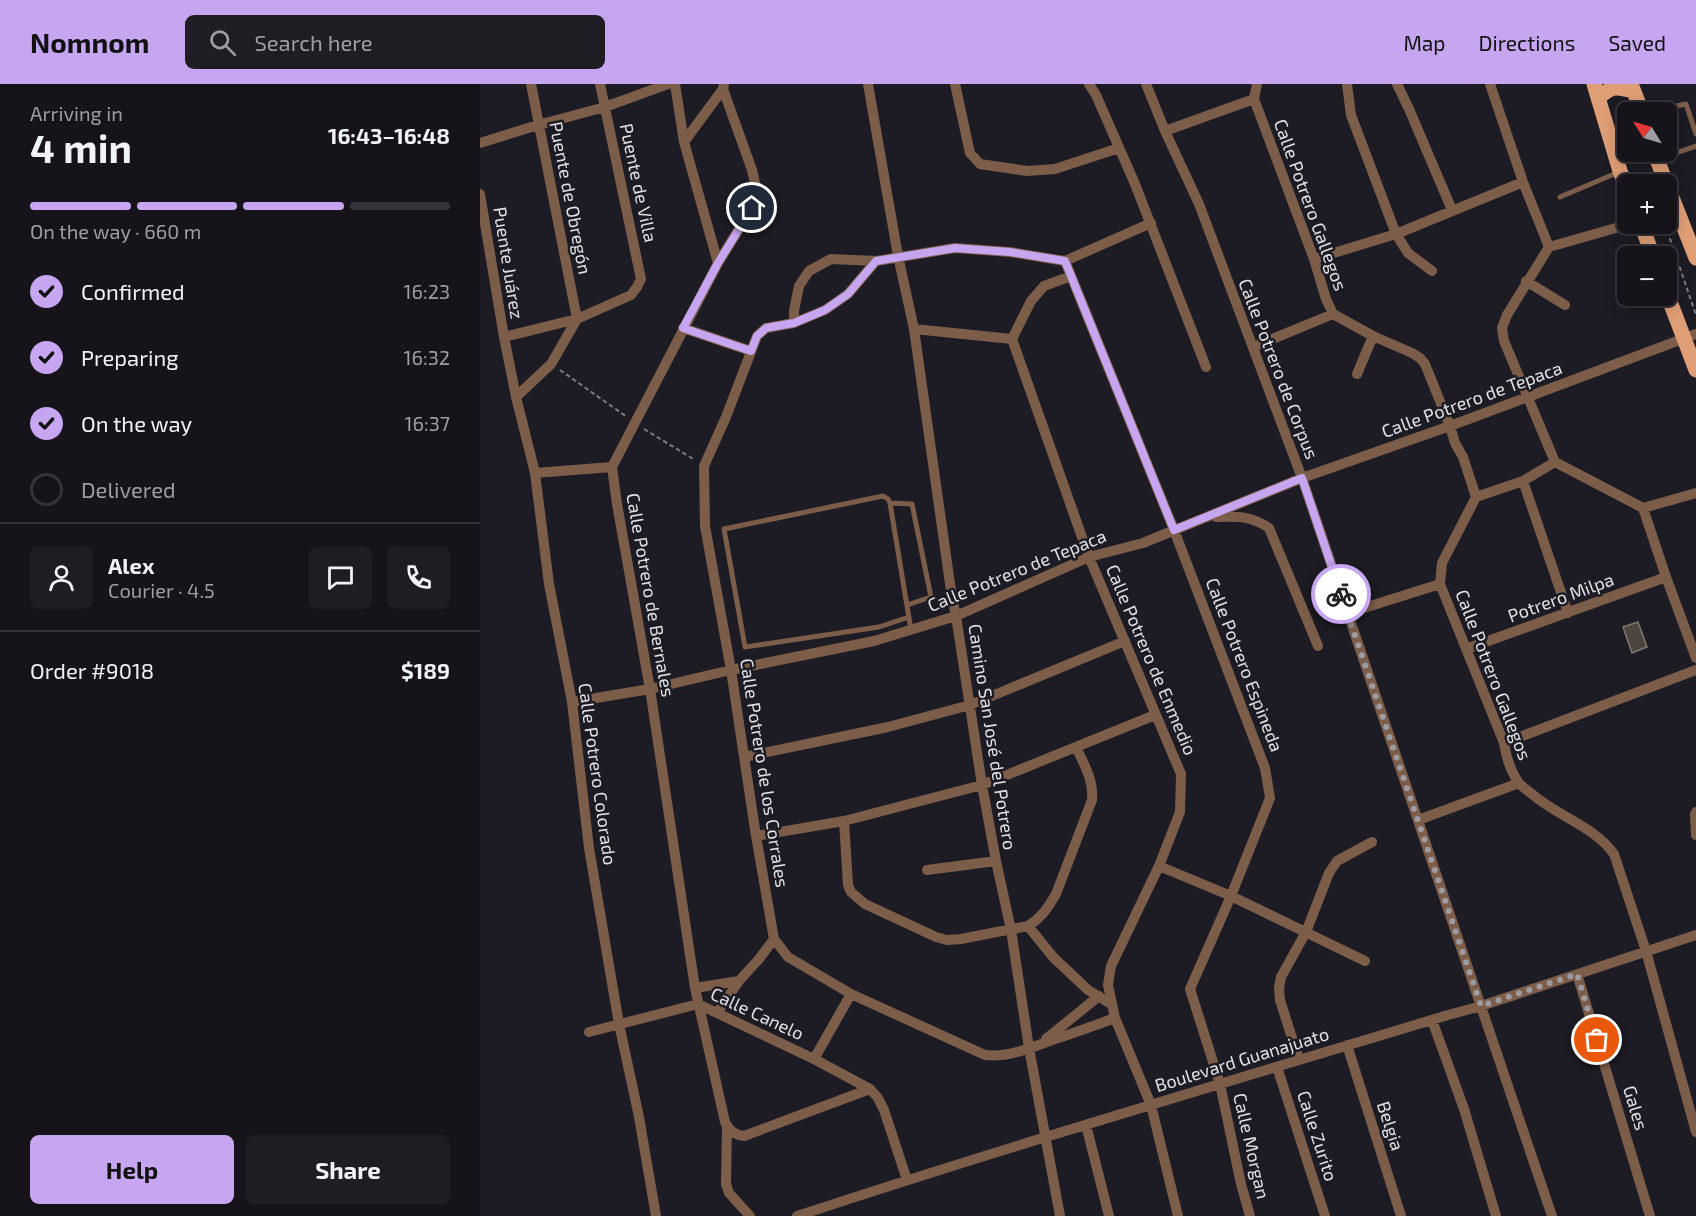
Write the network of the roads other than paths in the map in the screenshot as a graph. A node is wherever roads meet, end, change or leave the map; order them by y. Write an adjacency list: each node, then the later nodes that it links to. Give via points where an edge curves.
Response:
1 (531, 84): 20 (street, Puente de Obregón)
2 (600, 84): 19 (street, Puente de Villa)
3 (668, 84): 19 (street)
4 (675, 84): 23 (street)
5 (868, 84): 39 (street, Camino San José del Potrero)
6 (955, 84): 26 (street, via 970,153 980,165 1028,171 1055,169)
7 (1089, 84): 26 (street)
8 (1146, 84): 21 (street, Calle Potrero de Corpus)
9 (1257, 84): 16 (street)
10 (1347, 84): 37 (street, via 1351,115)
11 (1397, 84): 34 (street)
12 (1490, 84): 31 (street)
13 (724, 87): 23 (street); 44 (street, via 756,187 752,208)
14 (1632, 87): 15 (main road); 17 (main road)
15 (1596, 91): 29 (main road)
16 (1254, 99): 21 (street); 41 (street, Calle Potrero Gallegos)
17 (1638, 102)
18 (1677, 106): 22 (lane, via 1686,104)
19 (605, 107): 20 (street); 51 (street, Puente de Villa, via 641,279 631,295)
20 (538, 125): 24 (street); 51 (street, Puente de Obregón)
21 (1164, 131): 59 (street, Calle Potrero de Corpus, via 1198,204)
22 (1696, 134)
23 (684, 142): 44 (street)
24 (480, 144)
25 (1696, 146): 27 (lane)
26 (1119, 148): 35 (street)
27 (1677, 151)
28 (1657, 162): 40 (main road)
29 (1620, 171): 30 (main road); 33 (lane)
30 (1621, 174)
31 (1522, 182): 34 (street); 38 (street)
32 (480, 194): 56 (street, Puente Juárez)
33 (1560, 197)
34 (1452, 210): 37 (street)
35 (1151, 223): 43 (street); 61 (street)
36 (1617, 228): 38 (street)
37 (1396, 234): 41 (street); 45 (street, via 1408,253)
38 (1549, 247): 47 (street)
39 (898, 256): 42 (street); 43 (street, via 955,248); 54 (street, Camino San José del Potrero)
40 (1696, 258)
41 (1314, 259): 50 (street, Calle Potrero Gallegos)
42 (876, 261): 52 (street, via 848,294 825,310); 52 (street, via 831,259 809,271 800,286)
43 (1065, 261): 46 (street, Calle Potrero Espineda)
44 (718, 263): 53 (street)
45 (1432, 271)
46 (1071, 276): 58 (street, via 1044,286 1031,301); 77 (street, Calle Potrero Espineda)
47 (1526, 282): 48 (street); 64 (street, via 1502,328)
48 (1565, 305)
49 (1674, 306): 57 (main road)
50 (1333, 314): 55 (street, Calle Potrero Gallegos); 59 (street)
51 (577, 319): 56 (street); 65 (street, via 550,364)
52 (794, 323): 60 (street, Calle Potrero de los Corrales, via 766,328 757,336)
53 (683, 328): 60 (street); 68 (street)
54 (914, 329): 58 (street); 84 (street, Camino San José del Potrero)
55 (1373, 336): 63 (street); 66 (street, Calle Potrero Gallegos, via 1420,358)
56 (504, 337): 65 (street, Calle Potrero Colorado)
57 (1690, 337): 62 (main road); 64 (street, Calle Potrero de Tepaca)
58 (1012, 339): 78 (street, Calle Potrero de Enmedio)
59 (1253, 347): 70 (street, Calle Potrero de Corpus)
60 (751, 351): 91 (street, Calle Potrero de los Corrales, via 704,466 705,526)
61 (1206, 367)
62 (1696, 370)
63 (1357, 374)
64 (1528, 396): 66 (street, Calle Potrero de Tepaca); 67 (street)
65 (516, 397): 69 (street, Calle Potrero Colorado)
66 (1450, 426): 70 (street, Calle Potrero de Tepaca); 73 (street, Calle Potrero Gallegos)
67 (1555, 462): 71 (street); 75 (street)
68 (612, 467): 69 (street); 93 (street, Calle Potrero de Bernales)
69 (535, 473): 94 (street, Calle Potrero Colorado, via 549,584)
70 (1302, 478): 76 (street, Calle Potrero de Tepaca); 82 (street, Calle Potrero de Corpus)
71 (1523, 481): 73 (street); 83 (street)
72 (1696, 494): 75 (street)
73 (1476, 497): 80 (street, Calle Potrero Gallegos, via 1442,563)
74 (890, 503): 81 (lane); 81 (lane, via 912,504 931,597); 85 (lane, via 884,496 724,529 745,647 879,627)
75 (1643, 508): 79 (street)
76 (1207, 518): 77 (street, Calle Potrero de Tepaca); 88 (street, via 1240,516 1269,528)
77 (1174, 530): 78 (street, Calle Potrero de Tepaca, via 1143,543); 111 (street, Calle Potrero Espineda, via 1269,783 1270,798)
78 (1089, 557): 84 (street, Calle Potrero de Tepaca); 87 (street, Calle Potrero de Enmedio)
79 (1666, 577): 83 (street, Potrero Milpa); 90 (street)
80 (1440, 584): 82 (street); 89 (street, Calle Potrero Gallegos)
81 (907, 605): 85 (lane)
82 (1348, 613): 103 (street, Calle Potrero de Corpus)
83 (1568, 613): 89 (street, Potrero Milpa)
84 (956, 616): 86 (street, Calle Potrero de Tepaca); 95 (street, Camino San José del Potrero)
85 (909, 617): 86 (lane)
86 (911, 630): 91 (street, Calle Potrero de Tepaca)
87 (1125, 641): 95 (street); 96 (street, Calle Potrero de Enmedio)
88 (1318, 646)
89 (1466, 649): 97 (street, Calle Potrero Gallegos)
90 (1696, 658)
91 (731, 670): 93 (street, Calle Potrero de Tepaca); 99 (street, Calle Potrero de los Corrales)
92 (1696, 670): 97 (street)
93 (650, 689): 94 (street, Calle Potrero de Tepaca); 121 (street, Calle Potrero de Bernales)
94 (573, 702): 130 (street, Calle Potrero Colorado, via 589,848)
95 (970, 705): 99 (street, via 888,727); 101 (street, Camino San José del Potrero)
96 (1155, 715): 98 (street); 109 (street, Calle Potrero de Enmedio, via 1181,774 1180,812)
97 (1504, 743): 100 (street, Calle Potrero Gallegos, via 1507,760)
98 (1076, 747): 101 (street); 112 (street, via 1090,779 1092,800 1056,894 1047,909)
99 (744, 757): 106 (street, Calle Potrero de los Corrales)
100 (1519, 783): 103 (street); 117 (street, Calle Potrero Gallegos, via 1541,802 1608,845)
101 (982, 785): 104 (street); 108 (street, Camino San José del Potrero)
102 (1696, 812): 105 (street)
103 (1418, 820): 126 (street, Calle Potrero de Corpus)
104 (844, 821): 106 (street); 113 (street, via 848,885 865,904 947,940)
105 (1696, 835)
106 (756, 836): 116 (street, Calle Potrero de los Corrales)
107 (1372, 842): 114 (street, via 1337,861)
108 (996, 861): 110 (street); 113 (street, Camino San José del Potrero)
109 (1159, 866): 111 (street); 125 (street, Calle Potrero de Enmedio, via 1111,966)
110 (927, 870)
111 (1231, 896): 114 (street); 137 (street, Calle Potrero Espineda, via 1190,988)
112 (1028, 926): 113 (street); 123 (street, via 1053,957)
113 (1011, 930): 133 (street, Camino San José del Potrero)
114 (1306, 932): 118 (street); 135 (street, via 1279,988)
115 (1696, 935): 117 (street, Boulevard Guanajuato)
116 (774, 939): 120 (street); 122 (street, via 788,957)
117 (1646, 951): 119 (street, Boulevard Guanajuato); 142 (street, Calle Potrero Gallegos)
118 (1365, 961)
119 (1577, 974): 126 (street, Boulevard Guanajuato); 156 (street, Gales)
120 (739, 981): 121 (street); 127 (street)
121 (695, 988): 124 (street, Calle Potrero de Bernales)
122 (851, 994): 133 (street, via 985,1055); 134 (street)
123 (1099, 996): 125 (street); 133 (street)
124 (698, 1004): 127 (street, Calle Canelo); 130 (street, Calle Canelo); 141 (street, Calle Potrero de Bernales)
125 (1111, 1004): 128 (street, Calle Potrero de Enmedio)
126 (1481, 1006): 129 (street, Boulevard Guanajuato); 155 (street, Calle Potrero de Corpus)
127 (717, 1013): 134 (street, Calle Canelo)
128 (1115, 1018): 133 (street); 139 (street, Calle Potrero de Enmedio)
129 (1432, 1020): 132 (street, Boulevard Guanajuato); 154 (street)
130 (619, 1024): 131 (street, Calle Canelo); 145 (street, Calle Potrero Colorado)
131 (589, 1032)
132 (1347, 1045): 135 (street, Boulevard Guanajuato); 153 (street, Belgia)
133 (1034, 1047): 143 (street, Camino San José del Potrero)
134 (814, 1059): 138 (street, Calle Canelo)
135 (1299, 1060): 136 (street, Boulevard Guanajuato)
136 (1277, 1067): 137 (street, Boulevard Guanajuato); 152 (street, Calle Zurito)
137 (1220, 1084): 139 (street, Boulevard Guanajuato); 151 (street, Calle Morgan)
138 (870, 1089): 141 (street, via 744,1136); 144 (street, via 884,1110)
139 (1150, 1106): 140 (street, Boulevard Guanajuato); 150 (street, Calle Potrero de Enmedio)
140 (1086, 1125): 143 (street, Boulevard Guanajuato); 149 (street)
141 (727, 1127): 146 (street, Calle Potrero de Bernales, via 726,1184)
142 (1696, 1132)
143 (1045, 1138): 144 (street, Boulevard Guanajuato); 148 (street, Camino San José del Potrero)
144 (907, 1180): 147 (street, Boulevard Guanajuato)
145 (656, 1216)
146 (750, 1216)
147 (797, 1216)
148 (1060, 1216)
149 (1109, 1216)
150 (1178, 1216)
151 (1250, 1216)
152 (1325, 1216)
153 (1401, 1216)
154 (1496, 1216)
155 (1552, 1216)
156 (1650, 1216)

